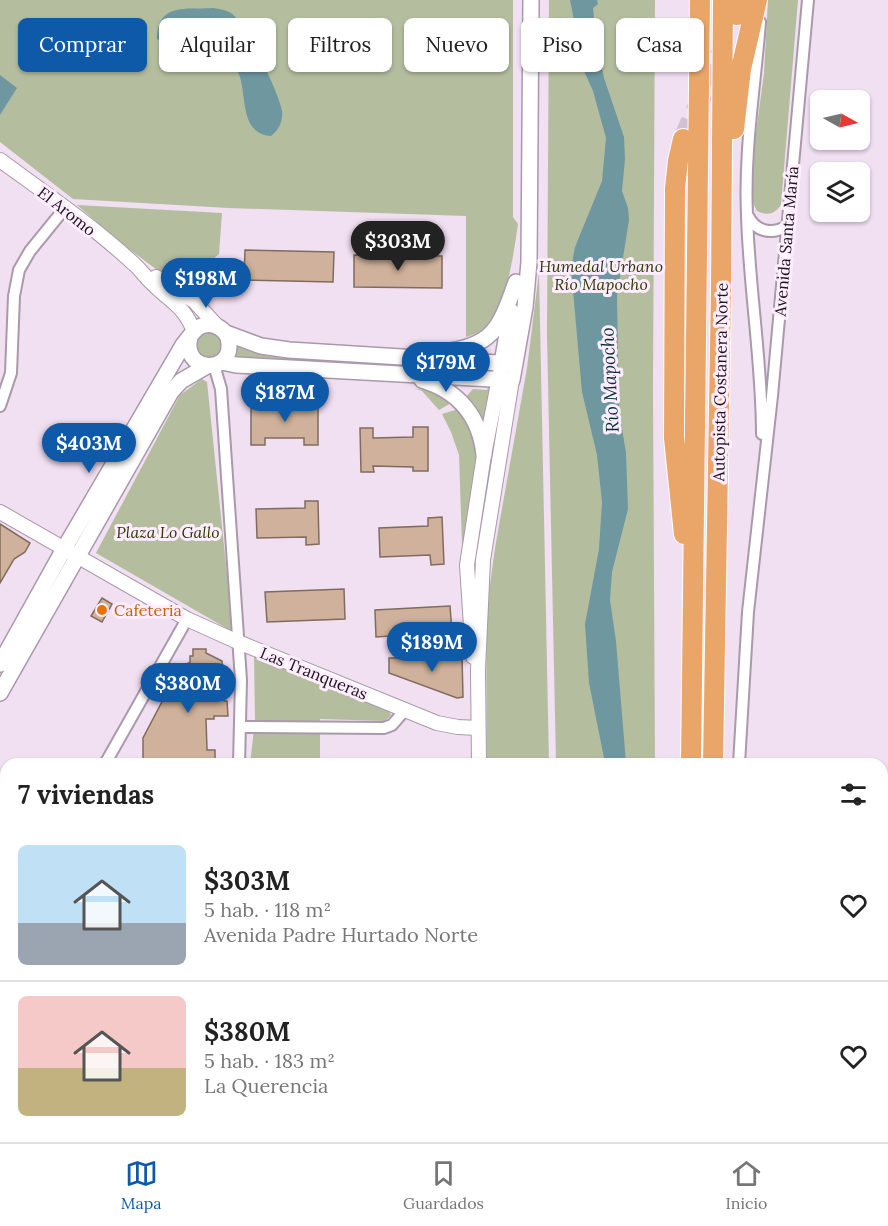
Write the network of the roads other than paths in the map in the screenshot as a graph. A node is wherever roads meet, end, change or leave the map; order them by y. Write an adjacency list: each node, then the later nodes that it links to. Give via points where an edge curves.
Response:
1 (531, 0): 11 (main road)
2 (700, 0): 27 (highway, Autopista Costanera Norte)
3 (723, 0): 8 (highway, Autopista Costanera Norte)
4 (759, 0): 8 (highway, via 743,54); 10 (street, Avenida Santa María, via 747,157)
5 (808, 0): 12 (street, Avenida Santa María)
6 (684, 139): 27 (highway, via 675,188 674,428 683,532)
7 (2, 166): 9 (street, El Aromo)
8 (722, 193): 40 (highway, Autopista Costanera Norte)
9 (65, 208): 13 (street, El Aromo); 22 (street, via 30,251 20,270 14,296 11,373)
10 (747, 213): 12 (street, via 752,223 766,231); 24 (street, Avenida Santa María, via 760,381)
11 (528, 222): 14 (main road); 18 (main road, via 525,307)
12 (788, 226): 24 (street, Avenida Santa María)
13 (134, 264): 15 (street, El Aromo, via 194,302); 16 (street, El Aromo, via 186,313)
14 (516, 282): 17 (main road, via 502,320 483,341 463,350); 18 (main road)
15 (222, 330): 16 (main road, via 201,326); 17 (main road, via 261,346); 19 (main road, via 229,339 229,352)
16 (192, 334): 19 (main road, via 191,356 195,361); 26 (main road)
17 (410, 357): 18 (main road)
18 (508, 363): 21 (main road)
19 (214, 364): 20 (main road); 26 (main road, via 181,381 171,392); 29 (street, via 221,389)
20 (396, 373): 21 (main road); 23 (main road, via 445,389 460,400 477,424)
21 (505, 380): 23 (street); 31 (street, via 483,560)
22 (0, 406)
23 (484, 455): 31 (street, via 467,565 470,645)
24 (762, 483): 41 (street, Avenida Santa María, via 748,612)
25 (0, 512): 26 (street, Las Tranqueras)
26 (71, 553): 28 (street, Las Tranqueras); 30 (main road); 32 (main road)
27 (693, 590): 39 (highway, Autopista Costanera Norte)
28 (187, 619): 29 (street, Las Tranqueras); 36 (street)
29 (238, 642): 33 (street, Las Tranqueras); 34 (street)
30 (0, 664)
31 (478, 670): 35 (street)
32 (0, 693)
33 (405, 710): 34 (street, via 384,728); 35 (street, Las Tranqueras, via 437,723)
34 (241, 727): 37 (street)
35 (478, 728): 38 (street)
36 (108, 758)
37 (239, 758)
38 (479, 758)
39 (690, 758)
40 (713, 758)
41 (739, 758)

